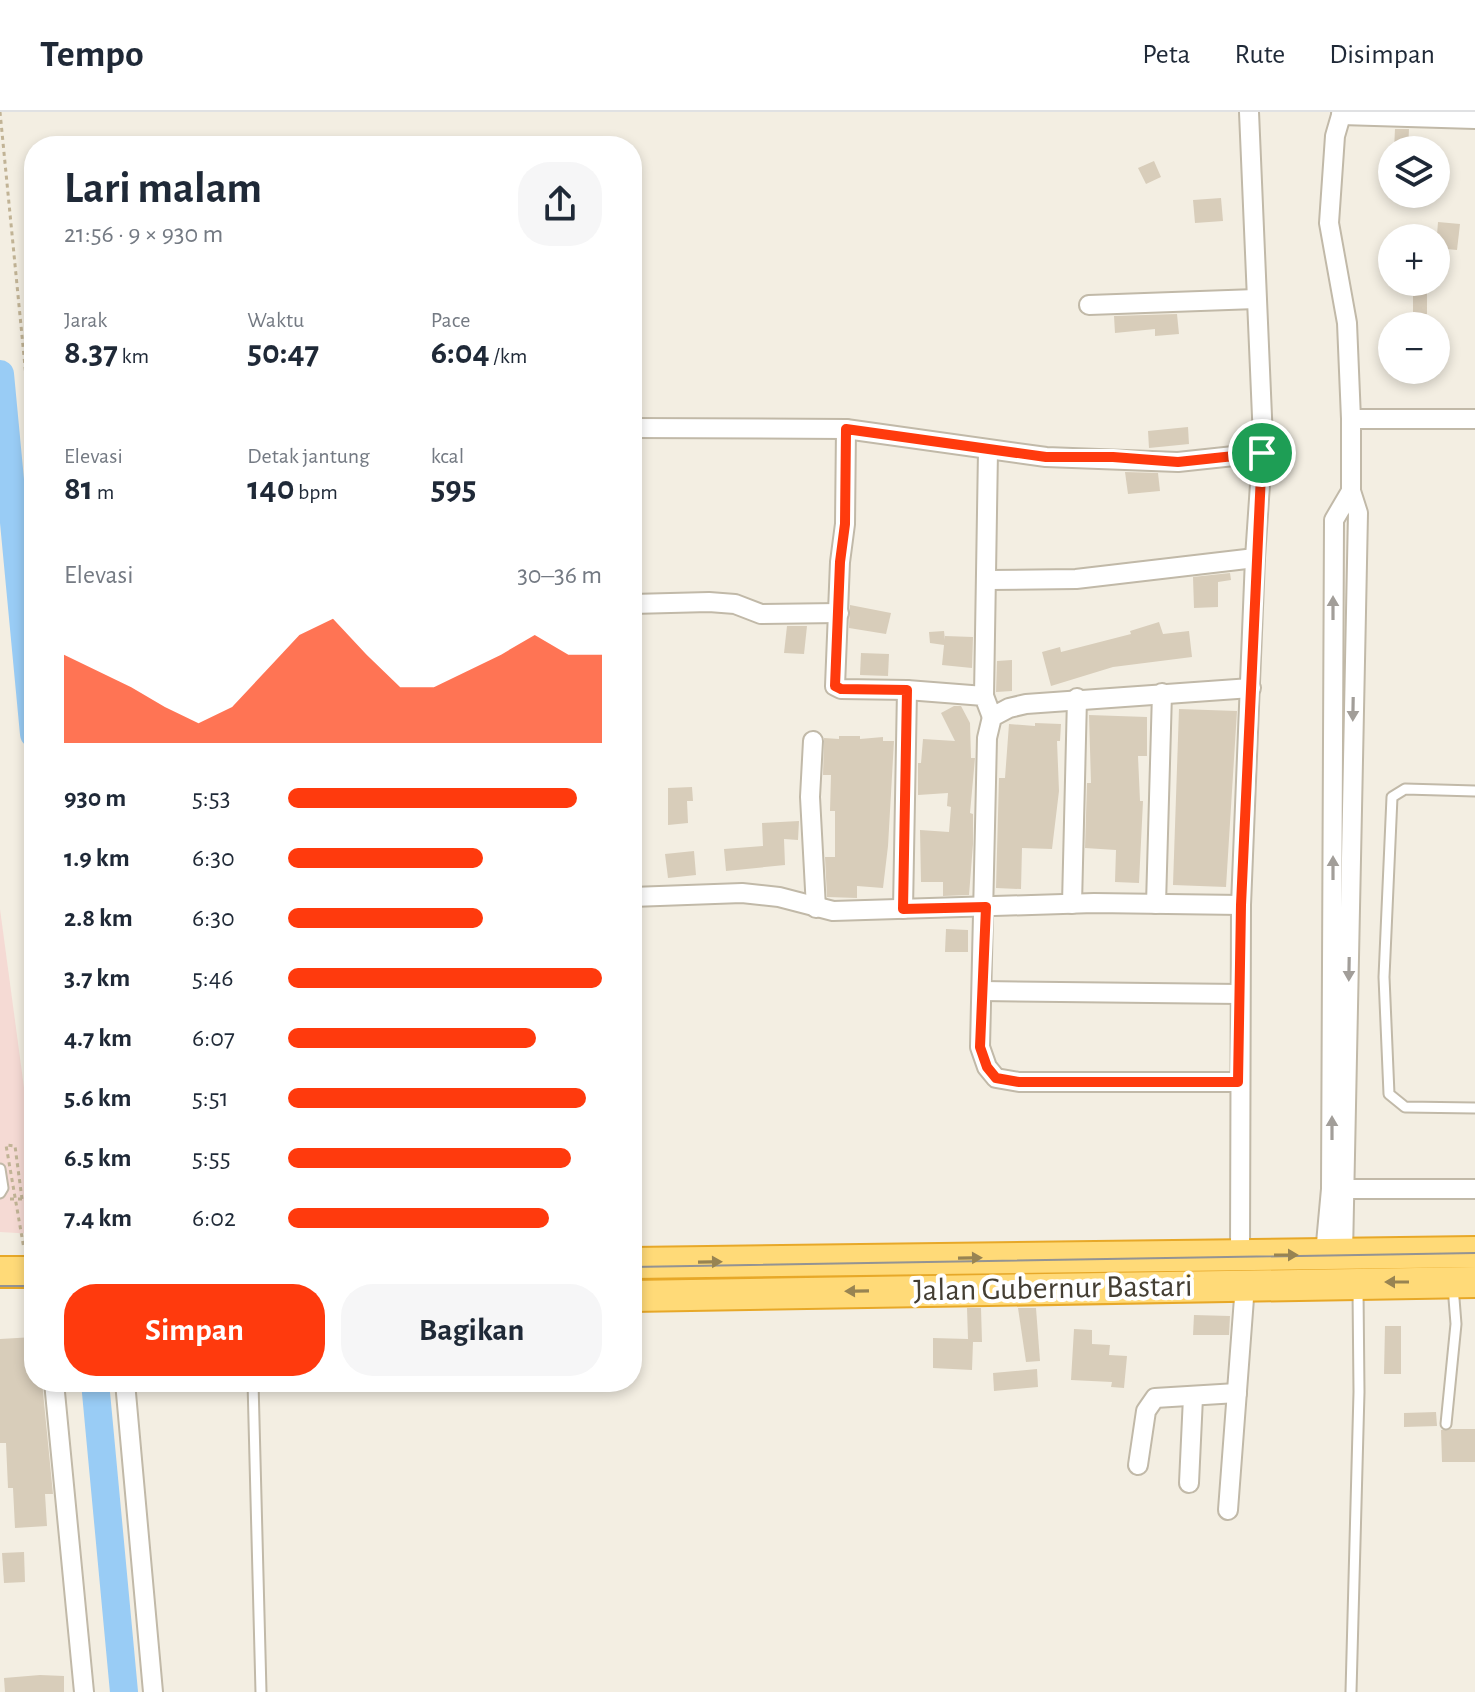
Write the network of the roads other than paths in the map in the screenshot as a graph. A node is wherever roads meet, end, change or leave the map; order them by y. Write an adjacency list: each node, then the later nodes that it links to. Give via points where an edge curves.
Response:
1 (1249, 112): 4 (street)
2 (1342, 113): 3 (street); 6 (street, via 1335,136 1329,223 1347,323)
3 (1475, 119)
4 (1256, 299): 5 (street); 11 (street)
5 (1089, 305)
6 (1351, 419): 7 (street); 38 (street, via 1351,491 1358,513)
7 (1475, 419)
8 (642, 428): 9 (street)
9 (846, 429): 10 (street); 15 (street)
10 (988, 451): 11 (street, via 1178,462); 13 (street)
11 (1262, 453): 12 (street)
12 (1255, 558): 13 (street, via 1076,579); 16 (street)
13 (988, 580): 19 (street)
14 (642, 604): 15 (street, via 709,602 761,614)
15 (839, 613): 17 (street, via 835,686)
16 (1251, 688): 18 (street); 27 (street)
17 (907, 690): 19 (street); 30 (street)
18 (1162, 693): 20 (street); 26 (street)
19 (984, 696): 21 (street)
20 (1077, 698): 21 (street, via 1026,704); 25 (street)
21 (992, 717): 28 (street, via 987,738)
22 (813, 741): 29 (street, via 810,797)
23 (1475, 791): 34 (lane, via 1405,789 1392,797 1384,977 1389,1094 1405,1107)
24 (642, 897): 29 (street, via 742,893)
25 (1072, 904): 26 (street); 28 (street)
26 (1156, 904): 27 (street)
27 (1241, 905): 32 (street)
28 (986, 907): 30 (street); 31 (street)
29 (816, 908): 30 (street)
30 (903, 909)
31 (982, 991): 32 (street); 33 (street, via 980,1047 996,1078)
32 (1240, 994): 33 (street)
33 (1238, 1082): 41 (street)
34 (1475, 1108)
35 (0, 1169): 37 (lane)
36 (1475, 1189): 38 (street)
37 (0, 1193)
38 (1339, 1198): 39 (street)
39 (1336, 1245): 40 (highway, Jalan Gubernur Bastari); 41 (highway, Jalan Gubernur Bastari, one-way to 39)
40 (1475, 1252)
41 (1240, 1255): 42 (highway, Jalan Gubernur Bastari, one-way to 41)
42 (818, 1260): 44 (highway, Jalan Gubernur Bastari, one-way to 42); 49 (highway)
43 (24, 1263): 45 (highway)
44 (642, 1263)
45 (0, 1272)
46 (1358, 1282): 47 (highway, Jalan Gubernur Bastari, one-way to 46); 48 (highway, Jalan Gubernur Bastari); 63 (lane)
47 (1464, 1282): 56 (lane)
48 (1245, 1285): 49 (highway, Jalan Gubernur Bastari, one-way to 49); 54 (street)
49 (812, 1291): 50 (highway, Jalan Gubernur Bastari)
50 (642, 1296)
51 (55, 1392): 60 (street)
52 (126, 1392): 61 (street)
53 (253, 1392): 62 (lane)
54 (1237, 1393): 55 (street); 59 (street)
55 (1193, 1397): 57 (street, via 1160,1396 1150,1403); 58 (street)
56 (1446, 1424)
57 (1138, 1465)
58 (1189, 1483)
59 (1228, 1510)
60 (84, 1692)
61 (153, 1692)
62 (261, 1692)
63 (1351, 1692)

